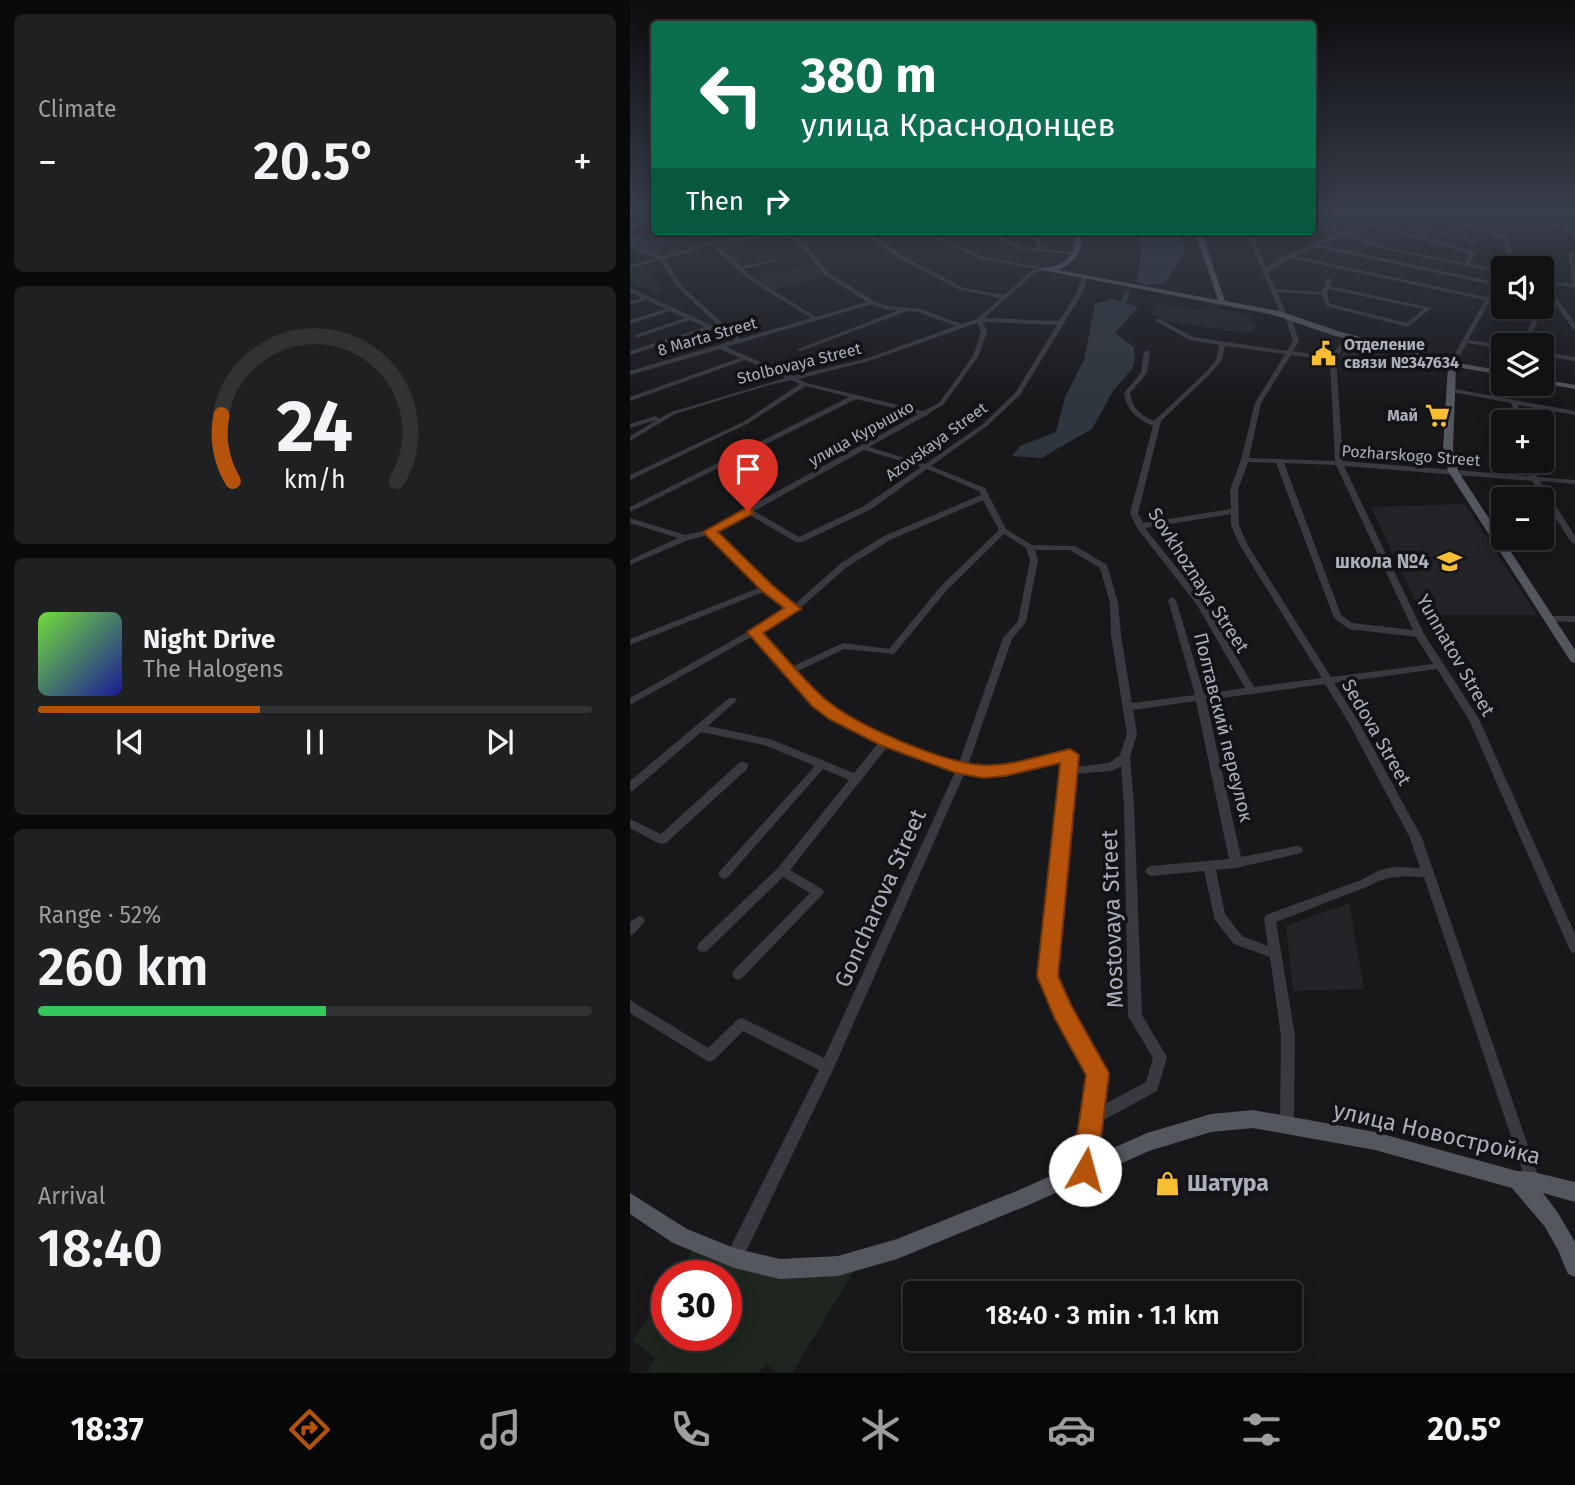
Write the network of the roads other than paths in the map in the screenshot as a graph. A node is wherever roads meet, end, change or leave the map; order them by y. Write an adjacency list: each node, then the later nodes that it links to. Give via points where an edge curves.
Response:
1 (673, 275): 36 (street)
2 (749, 275): 30 (street)
3 (829, 275): 24 (street)
4 (935, 275): 19 (street, via 962,289)
5 (1030, 275): 19 (street)
6 (1074, 275): 11 (main road)
7 (1213, 275): 23 (main road)
8 (1266, 275): 17 (street)
9 (1375, 275): 22 (street)
10 (1455, 275): 13 (street)
11 (1085, 277): 23 (main road); 34 (street, Azovskaya Street)
12 (1554, 282): 14 (street)
13 (1491, 283)
14 (1575, 285)
15 (1326, 287): 15 (street, via 1328,304 1408,325 1428,308); 17 (street)
16 (630, 290): 20 (street)
17 (1273, 290): 28 (street)
18 (1491, 292): 22 (street)
19 (1005, 297): 31 (street)
20 (646, 298): 25 (street); 26 (street)
21 (1554, 298): 38 (street)
22 (1487, 299): 42 (street)
23 (1222, 301): 28 (main road)
24 (872, 302): 27 (street); 30 (street, 8 Marta Street)
25 (630, 303)
26 (670, 309): 29 (street); 33 (street)
27 (905, 309): 35 (street); 47 (street)
28 (1286, 317): 40 (main road); 50 (street, via 1296,341)
29 (690, 318): 37 (street); 39 (street)
30 (816, 319): 41 (street, 8 Marta Street)
31 (979, 320): 34 (street); 35 (street, Stolbovaya Street); 68 (street, улица Курышко, via 985,332 976,356 941,404)
32 (1158, 320): 44 (street, via 1185,337)
33 (630, 322)
34 (1062, 323): 77 (street, Azovskaya Street, via 1005,408)
35 (960, 326): 58 (street, Stolbovaya Street, via 867,360)
36 (723, 327): 37 (street); 41 (street)
37 (712, 328): 43 (street)
38 (1575, 328)
39 (633, 335): 43 (street)
40 (1348, 336): 53 (street); 55 (main road)
41 (739, 341): 46 (street, 8 Marta Street)
42 (1464, 341): 45 (street); 55 (street)
43 (654, 345): 49 (street)
44 (1222, 345): 50 (street); 70 (street, Sovkhoznaya Street, via 1219,360)
45 (1491, 345)
46 (719, 346): 52 (street); 57 (street, 8 Marta Street)
47 (799, 351)
48 (1147, 352): 70 (street, via 1144,373 1127,393 1128,404 1138,417)
49 (630, 353)
50 (1289, 355): 53 (street); 74 (street, Sedova Street, via 1258,403)
51 (1554, 356): 54 (street)
52 (745, 358): 58 (street); 64 (street)
53 (1333, 359): 76 (street, Yunnatov Street)
54 (1575, 359)
55 (1452, 364): 56 (main road); 62 (main road)
56 (1491, 371)
57 (631, 372)
58 (790, 379): 60 (street); 67 (street, Stolbovaya Street)
59 (1554, 383): 61 (main road)
60 (805, 384): 63 (street); 80 (street, via 743,424)
61 (1575, 387)
62 (1449, 390): 65 (street); 78 (main road, via 1448,449)
63 (854, 397): 68 (street); 84 (street)
64 (630, 399)
65 (1514, 402): 66 (street); 69 (street)
66 (1516, 410)
67 (673, 413): 71 (street); 72 (street, Stolbovaya Street)
68 (926, 414): 73 (street, улица Курышко)
69 (1575, 414)
70 (1157, 425): 88 (street, Sovkhoznaya Street, via 1135,513)
71 (630, 426)
72 (630, 439)
73 (865, 448): 77 (street); 85 (street, улица Курышко)
74 (1245, 460): 75 (street, Pozharskogo Street); 86 (street, Sedova Street, via 1234,490)
75 (1279, 461): 76 (street, Pozharskogo Street); 101 (street, via 1337,616 1349,625)
76 (1339, 463): 78 (street, Pozharskogo Street); 101 (street, Yunnatov Street)
77 (925, 466): 83 (street, via 982,490); 85 (street, Azovskaya Street, via 867,508 799,540)
78 (1453, 471): 81 (street, Pozharskogo Street); 98 (main road)
79 (1533, 473): 81 (street)
80 (630, 478)
81 (1534, 478): 82 (street, Pozharskogo Street); 92 (street)
82 (1575, 482)
83 (986, 496): 89 (street); 97 (street, via 887,538 844,565)
84 (630, 510)
85 (748, 511): 90 (street, улица Курышко)
86 (1234, 511): 88 (street); 106 (street, Sedova Street, via 1243,544)
87 (630, 520): 91 (street)
88 (1140, 526): 107 (street, Sovkhoznaya Street, via 1201,604)
89 (1003, 530): 93 (street); 105 (street, via 944,588 891,652 844,646)
90 (710, 532): 91 (street, улица Курышко); 95 (street)
91 (685, 538): 94 (street, улица Курышко)
92 (1575, 542)
93 (1030, 547): 111 (street, Mostovaya Street, via 1072,548 1104,567 1114,603); 117 (street, Goncharova Street, via 1034,560 1022,622 1008,638)
94 (630, 563)
95 (767, 588): 97 (street); 102 (street)
96 (1172, 600): 108 (street, Полтавский переулок)
97 (794, 609): 100 (street)
98 (1550, 619): 99 (street); 103 (main road)
99 (1575, 619)
100 (754, 632): 105 (street); 110 (street)
101 (1419, 634): 104 (street, Yunnatov Street)
102 (630, 642)
103 (1575, 659)
104 (1438, 666): 106 (street); 130 (street, Yunnatov Street, via 1474,719)
105 (789, 672): 113 (street, via 835,715)
106 (1325, 679): 107 (street); 127 (street, Sedova Street, via 1355,724 1416,838)
107 (1251, 690): 108 (street)
108 (1200, 697): 111 (street); 123 (street, Полтавский переулок)
109 (732, 700): 112 (street)
110 (630, 702)
111 (1126, 707): 114 (street, Mostovaya Street, via 1132,734)
112 (699, 728): 115 (street, via 766,742); 120 (street)
113 (886, 741): 117 (street); 119 (street)
114 (1125, 757): 118 (street, via 1112,767); 135 (street, Mostovaya Street, via 1135,1016 1160,1057 1152,1086)
115 (822, 764): 119 (street); 128 (street)
116 (743, 766): 121 (street, via 662,840)
117 (962, 768): 118 (street, via 1005,770 1070,755); 134 (street, Goncharova Street)
118 (1068, 771): 135 (street, via 1048,976 1063,1013 1098,1073)
119 (856, 778): 125 (street)
120 (630, 787)
121 (630, 824)
122 (1297, 850): 123 (street)
123 (1236, 863): 124 (street)
124 (1209, 865): 126 (street); 131 (street, via 1219,916 1238,940)
125 (782, 871): 129 (street); 132 (street, via 818,892)
126 (1151, 871)
127 (1427, 873): 131 (street, via 1388,871 1270,919); 138 (street, Sedova Street)
128 (724, 874)
129 (703, 947)
130 (1575, 948)
131 (1273, 953): 136 (street, via 1288,1036)
132 (738, 974)
133 (630, 1006): 134 (street, via 709,1056 742,1024)
134 (827, 1067): 141 (street, Goncharova Street)
135 (1091, 1119): 137 (street)
136 (1287, 1124): 137 (main road, улица Новостройка, via 1253,1119 1211,1124 1147,1142); 138 (main road, улица Новостройка, via 1375,1141)
137 (1085, 1170): 141 (main road, улица Новостройка, via 897,1249 838,1266 780,1269)
138 (1525, 1181): 139 (main road, улица Новостройка); 142 (main road)
139 (1575, 1192)
140 (630, 1203): 141 (main road, улица Новостройка, via 680,1236)
141 (734, 1258)
142 (1575, 1268)

